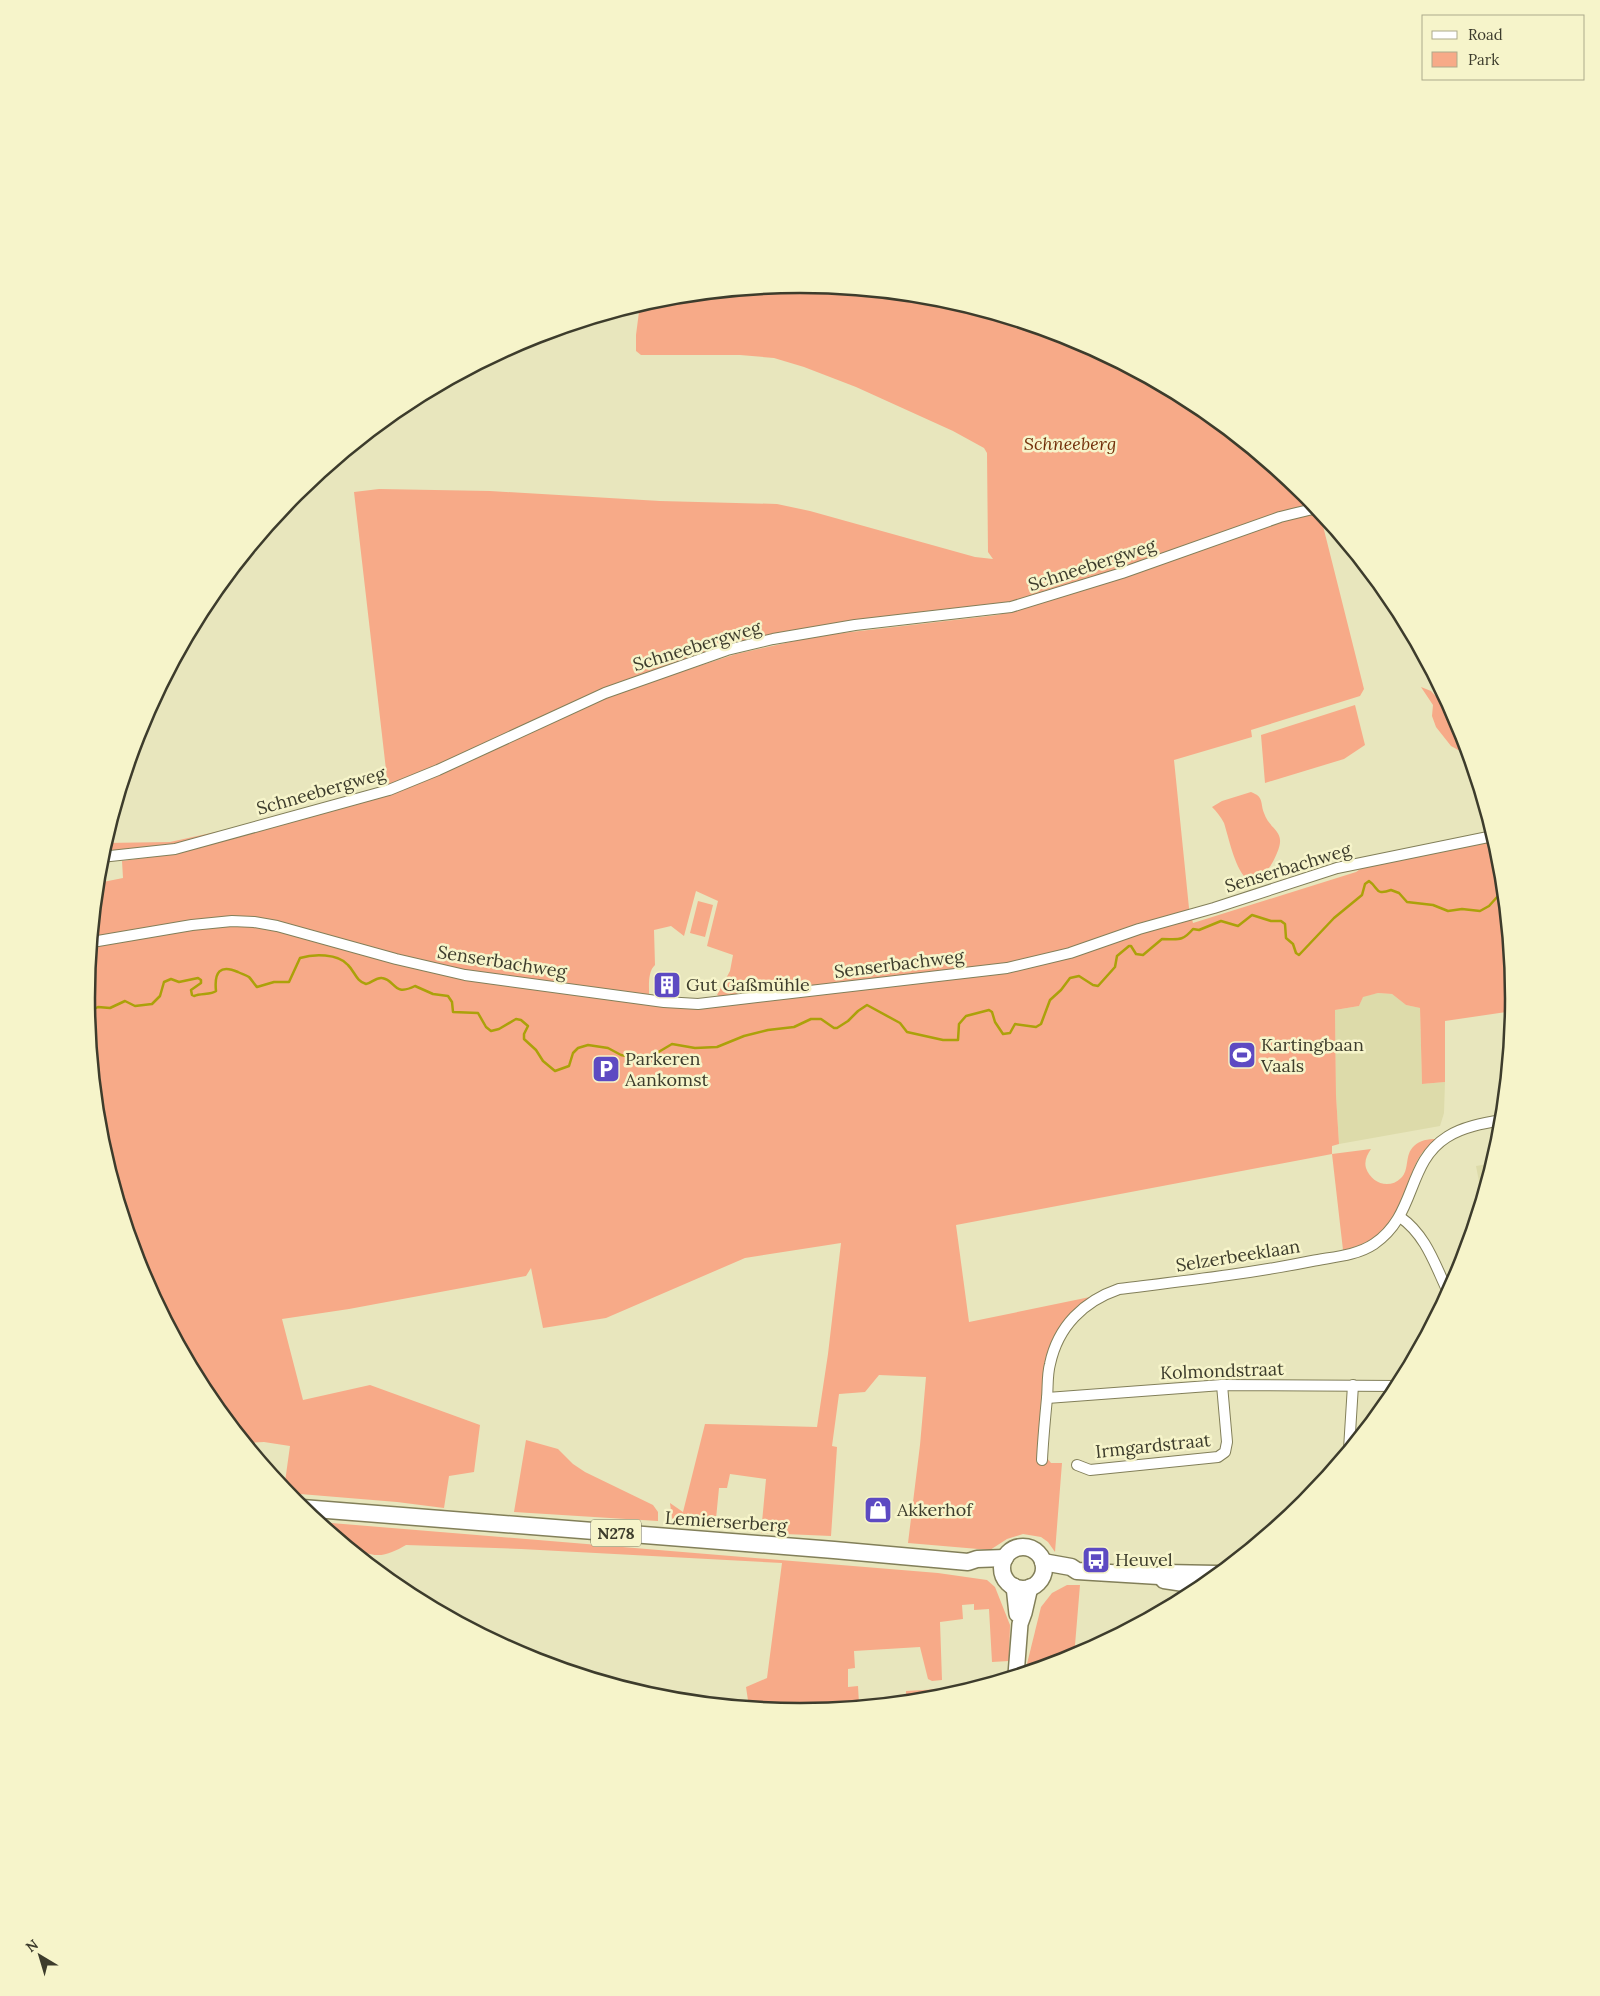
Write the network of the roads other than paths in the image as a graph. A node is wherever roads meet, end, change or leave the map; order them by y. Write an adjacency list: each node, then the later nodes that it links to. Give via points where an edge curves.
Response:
1 (1309, 510): 3 (street, Schneebergweg, via 1011,608 854,625 727,650 605,693 388,790 182,847)
2 (1486, 837): 4 (street, Senserbachweg, via 1337,868 1032,963 698,1004 465,975 254,922 192,925)
3 (110, 856)
4 (98, 941)
5 (1493, 1122): 6 (street, Selzerbeeklaan, via 1459,1131 1430,1152 1420,1166)
6 (1400, 1217): 7 (street, via 1418,1232); 11 (street, Selzerbeeklaan, via 1373,1245 1344,1255 1245,1273 1119,1289 1105,1294 1079,1311 1061,1332 1050,1362)
7 (1444, 1284)
8 (1222, 1385): 9 (street, Kolmondstraat); 11 (street, Kolmondstraat); 14 (street, Irmgardstraat, via 1228,1442 1225,1452 1218,1457 1090,1470)
9 (1352, 1385): 10 (street, Kolmondstraat); 12 (street)
10 (1389, 1386)
11 (1047, 1398): 13 (street, Selzerbeeklaan)
12 (1349, 1439)
13 (1042, 1460)
14 (1077, 1465)
15 (314, 1509): 17 (main road, Lemierserberg / N278, via 968,1562 977,1559)
16 (1207, 1573): 18 (main road, N278, via 1164,1573)
17 (1023, 1574): 18 (main road, N278, via 1071,1568); 20 (main road)
18 (1159, 1576): 19 (main road, N278, via 1163,1580)
19 (1192, 1584)
20 (1016, 1669)

